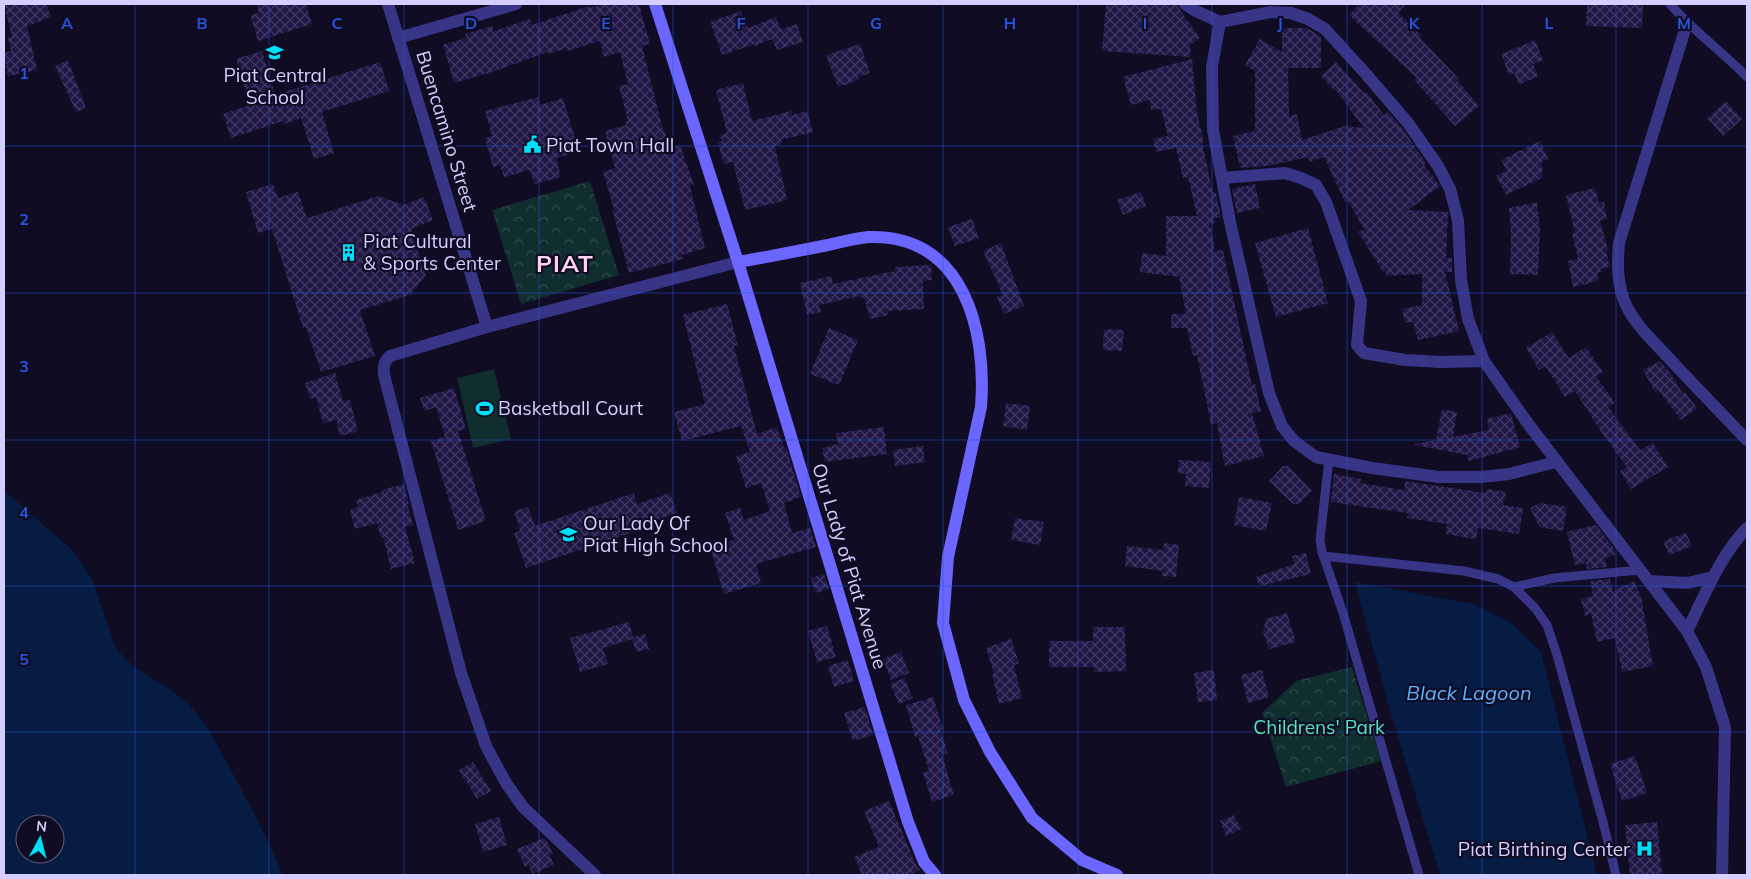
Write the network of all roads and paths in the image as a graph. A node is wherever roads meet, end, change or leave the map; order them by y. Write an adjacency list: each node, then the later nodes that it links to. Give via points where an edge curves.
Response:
1 (388, 4): 8 (street, Buencamino Street)
2 (516, 4): 8 (street)
3 (655, 4): 13 (street, Our Lady of Piat Avenue)
4 (1185, 4): 6 (street)
5 (1670, 4): 7 (lane)
6 (1220, 22): 10 (street, via 1212,67 1213,130); 15 (street, via 1271,12 1291,13 1308,19 1325,29 1408,123 1450,189 1458,220 1461,280 1468,319)
7 (1687, 23): 9 (lane); 16 (street, via 1619,243 1617,269 1624,299 1636,321)
8 (398, 38): 11 (street, Buencamino Street)
9 (1747, 77)
10 (1222, 178): 15 (street, via 1285,173 1316,185 1326,202 1361,300 1357,345 1364,353 1405,360); 17 (street, via 1250,313 1282,426 1294,441 1316,457)
11 (461, 239): 12 (lane); 14 (street, Buencamino Street)
12 (426, 245)
13 (738, 262): 14 (street); 27 (street, Our Lady of Piat Avenue, via 908,822 924,862); 28 (street, via 868,237 893,238 918,245 950,271 973,315 983,385 948,558 943,623 964,700 990,752 1032,818 1082,860)
14 (487, 327): 26 (street, via 390,356 383,366 384,375 461,673 486,746 523,807)
15 (1484, 361): 18 (street)
16 (1747, 440)
17 (1329, 459): 18 (street, via 1372,468 1481,478); 20 (lane, via 1320,540)
18 (1556, 462): 21 (street)
19 (1747, 528): 22 (street, via 1733,543)
20 (1323, 556): 24 (lane, via 1464,571); 29 (lane, via 1343,613)
21 (1640, 570): 23 (street); 24 (lane, via 1561,577)
22 (1713, 577): 23 (street, via 1672,583); 25 (street)
23 (1648, 581): 25 (street)
24 (1514, 587): 30 (lane, via 1535,608 1546,625 1557,655)
25 (1687, 631): 31 (street, via 1706,667 1726,727)
26 (595, 875)
27 (935, 875)
28 (1118, 875)
29 (1419, 875)
30 (1616, 875)
31 (1722, 875)

